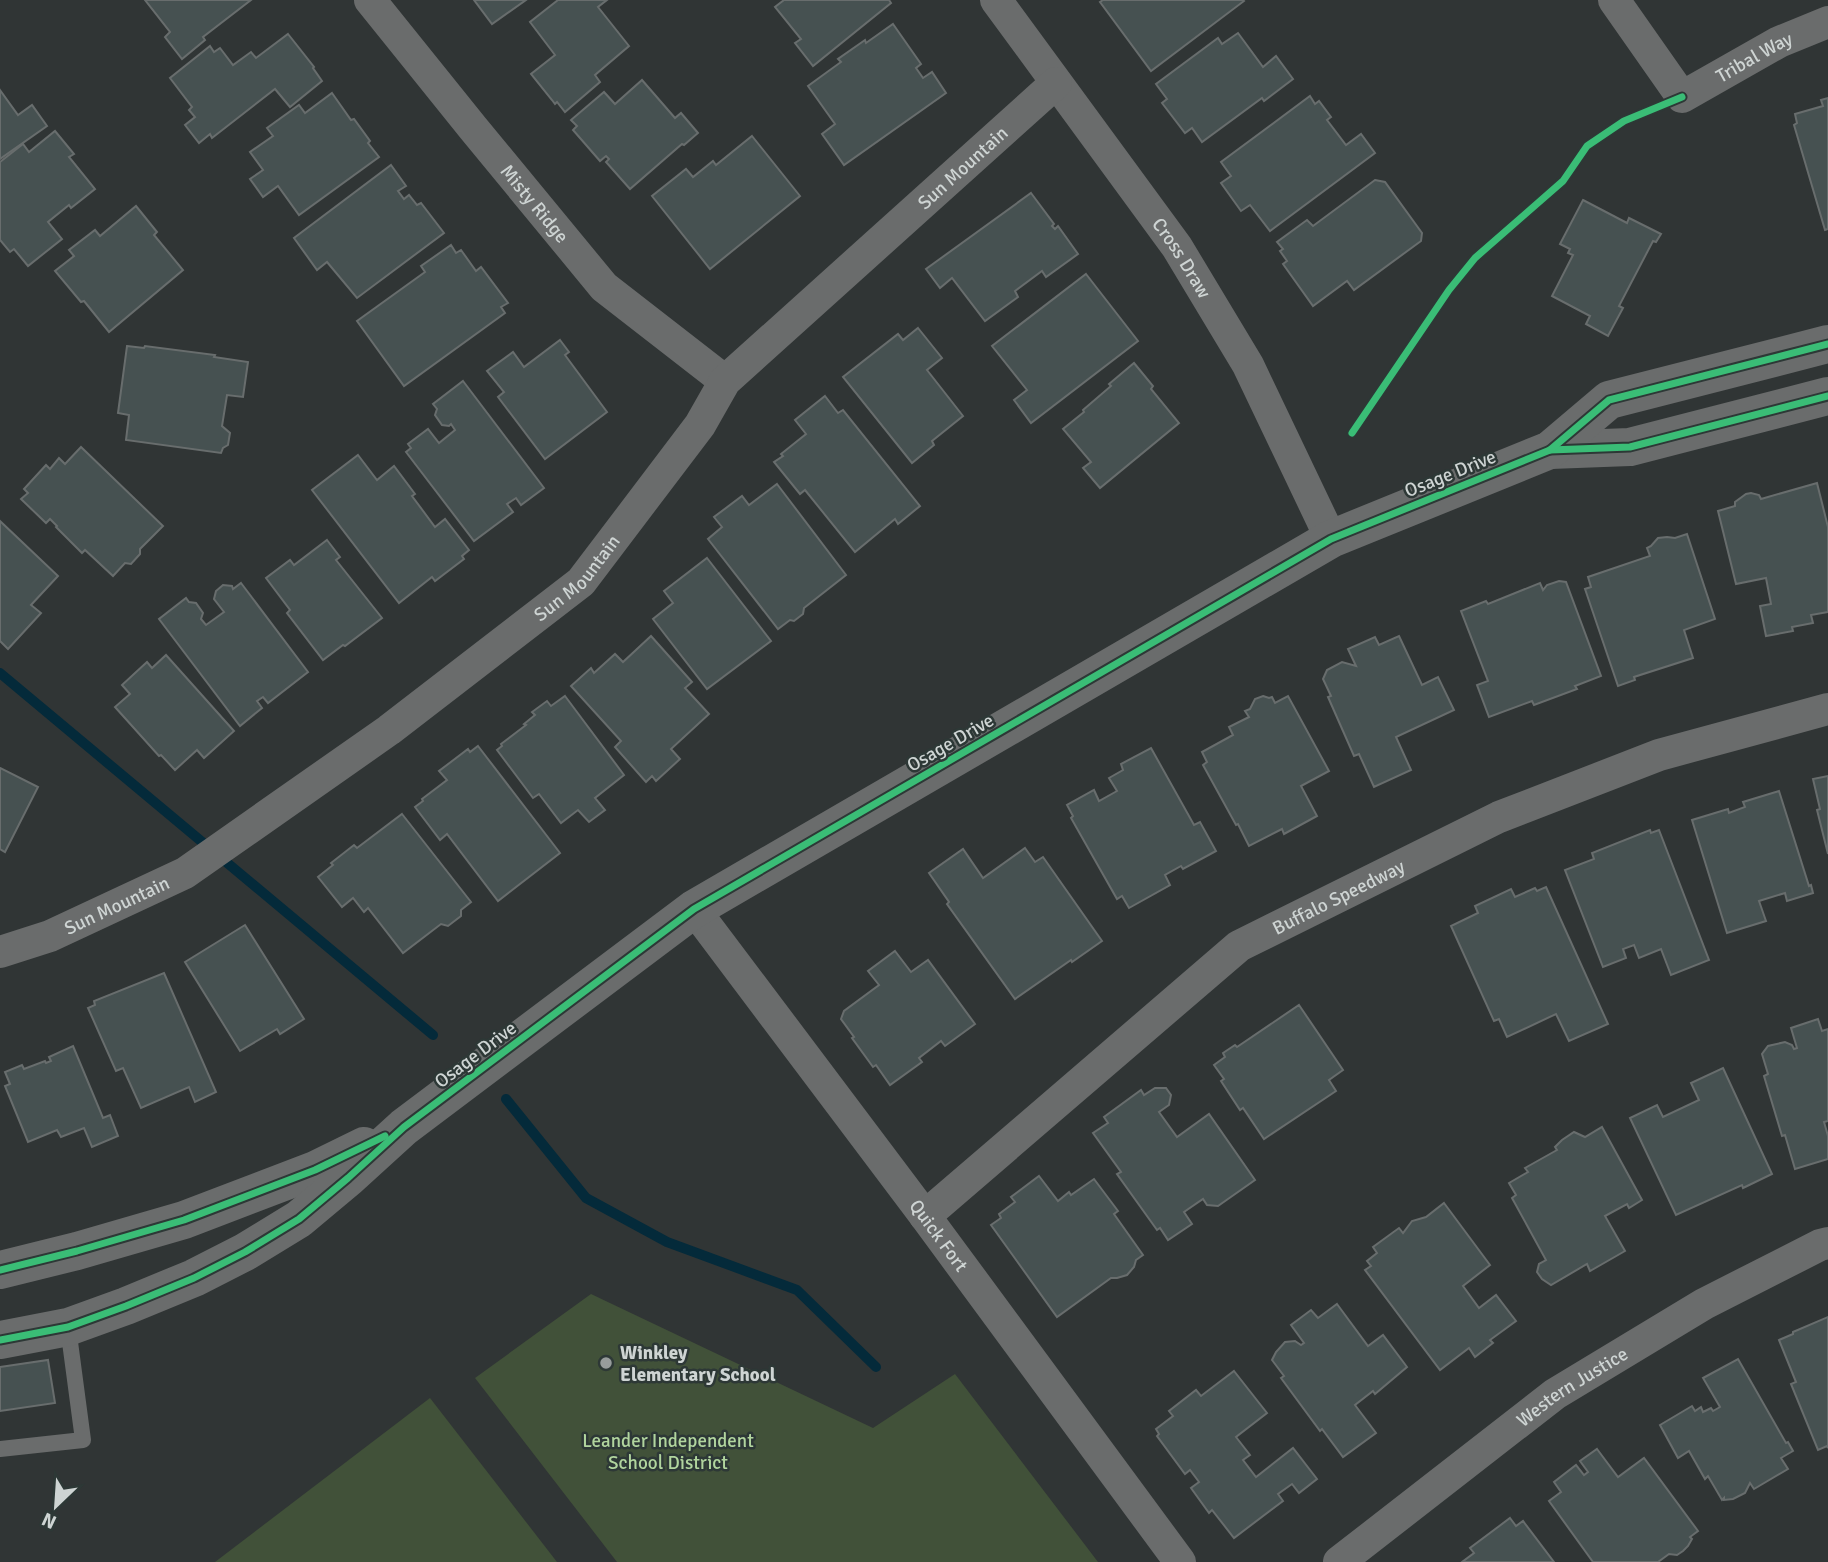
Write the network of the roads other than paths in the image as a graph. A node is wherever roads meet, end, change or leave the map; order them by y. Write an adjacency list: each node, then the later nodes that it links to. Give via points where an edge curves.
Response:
1 (370, 0): 7 (street, Misty Ridge, via 604,286)
2 (996, 0): 5 (street, Cross Draw)
3 (1614, 0): 4 (street, Tribal Way, via 1682,97 1779,42)
4 (1828, 22)
5 (1056, 83): 7 (street, Sun Mountain); 10 (street, Cross Draw, via 1177,247 1248,366)
6 (1828, 344): 9 (street, Osage Drive, via 1609,400)
7 (725, 381): 13 (street, Sun Mountain, via 700,425 582,582 389,730 185,873 50,936)
8 (1828, 396): 9 (street, Osage Drive, via 1630,446)
9 (1550, 450): 10 (street, Osage Drive)
10 (1331, 539): 12 (street, Osage Drive)
11 (1828, 709): 15 (street, Buffalo Speedway, via 1659,755 1499,817 1239,946)
12 (694, 909): 14 (street, Osage Drive); 15 (street, Quick Fort)
13 (0, 952)
14 (404, 1127): 17 (street, Osage Drive, via 316,1170 184,1220); 18 (street, Osage Drive, via 299,1219 245,1252 194,1278)
15 (925, 1216): 21 (street, Quick Fort)
16 (1828, 1243): 22 (street, Western Justice, via 1704,1304 1555,1394)
17 (0, 1270)
18 (68, 1327): 19 (street, Osage Drive); 20 (lane, via 83,1440)
19 (0, 1340)
20 (0, 1449)
21 (1180, 1562)
22 (1339, 1562)

